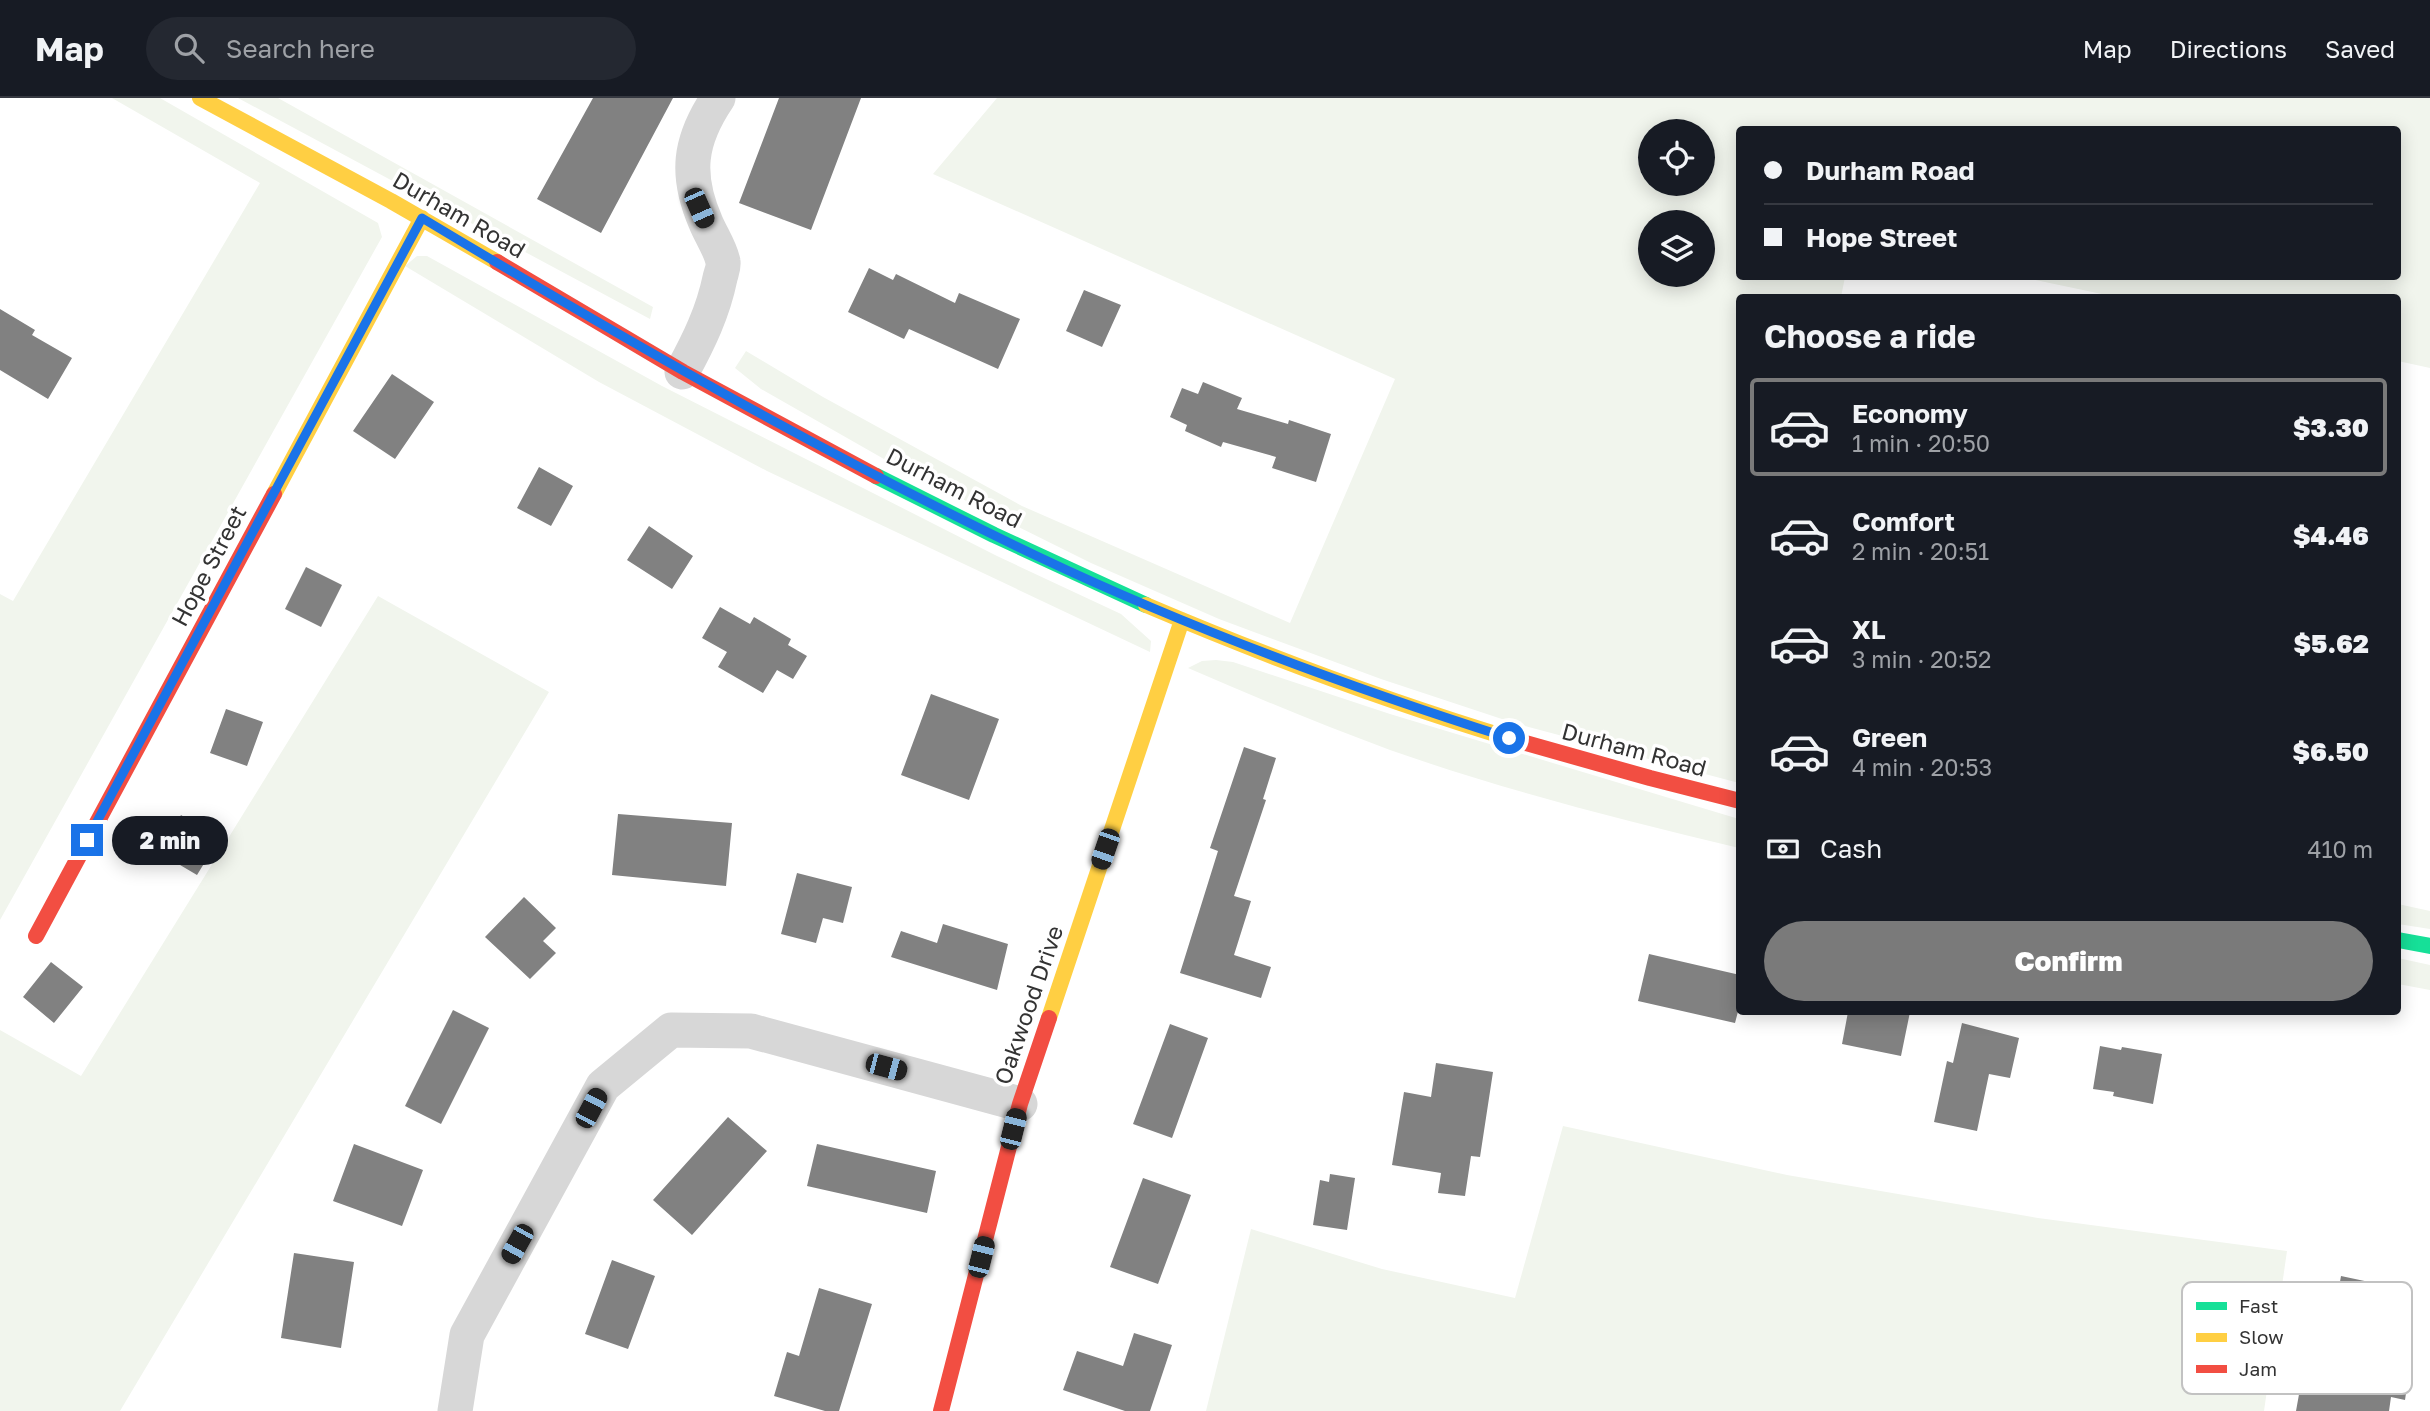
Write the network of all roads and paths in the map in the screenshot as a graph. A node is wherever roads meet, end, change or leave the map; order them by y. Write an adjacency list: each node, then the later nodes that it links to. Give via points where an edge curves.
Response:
1 (200, 98): 3 (main road, Durham Road)
2 (718, 98): 4 (street, via 699,132 691,161 699,208 723,264 703,333)
3 (422, 218): 4 (main road, Durham Road); 7 (main road, Hope Street)
4 (682, 372): 5 (main road, Durham Road, via 965,521)
5 (1182, 620): 6 (main road, Durham Road, via 1408,706 1528,745); 10 (main road, Oakwood Drive)
6 (1736, 799)
7 (36, 936)
8 (2401, 941): 9 (main road)
9 (2430, 946)
10 (1020, 1104): 11 (street, via 751,1031 671,1030 603,1086 467,1335); 12 (main road, Oakwood Drive)
11 (455, 1411)
12 (941, 1411)

